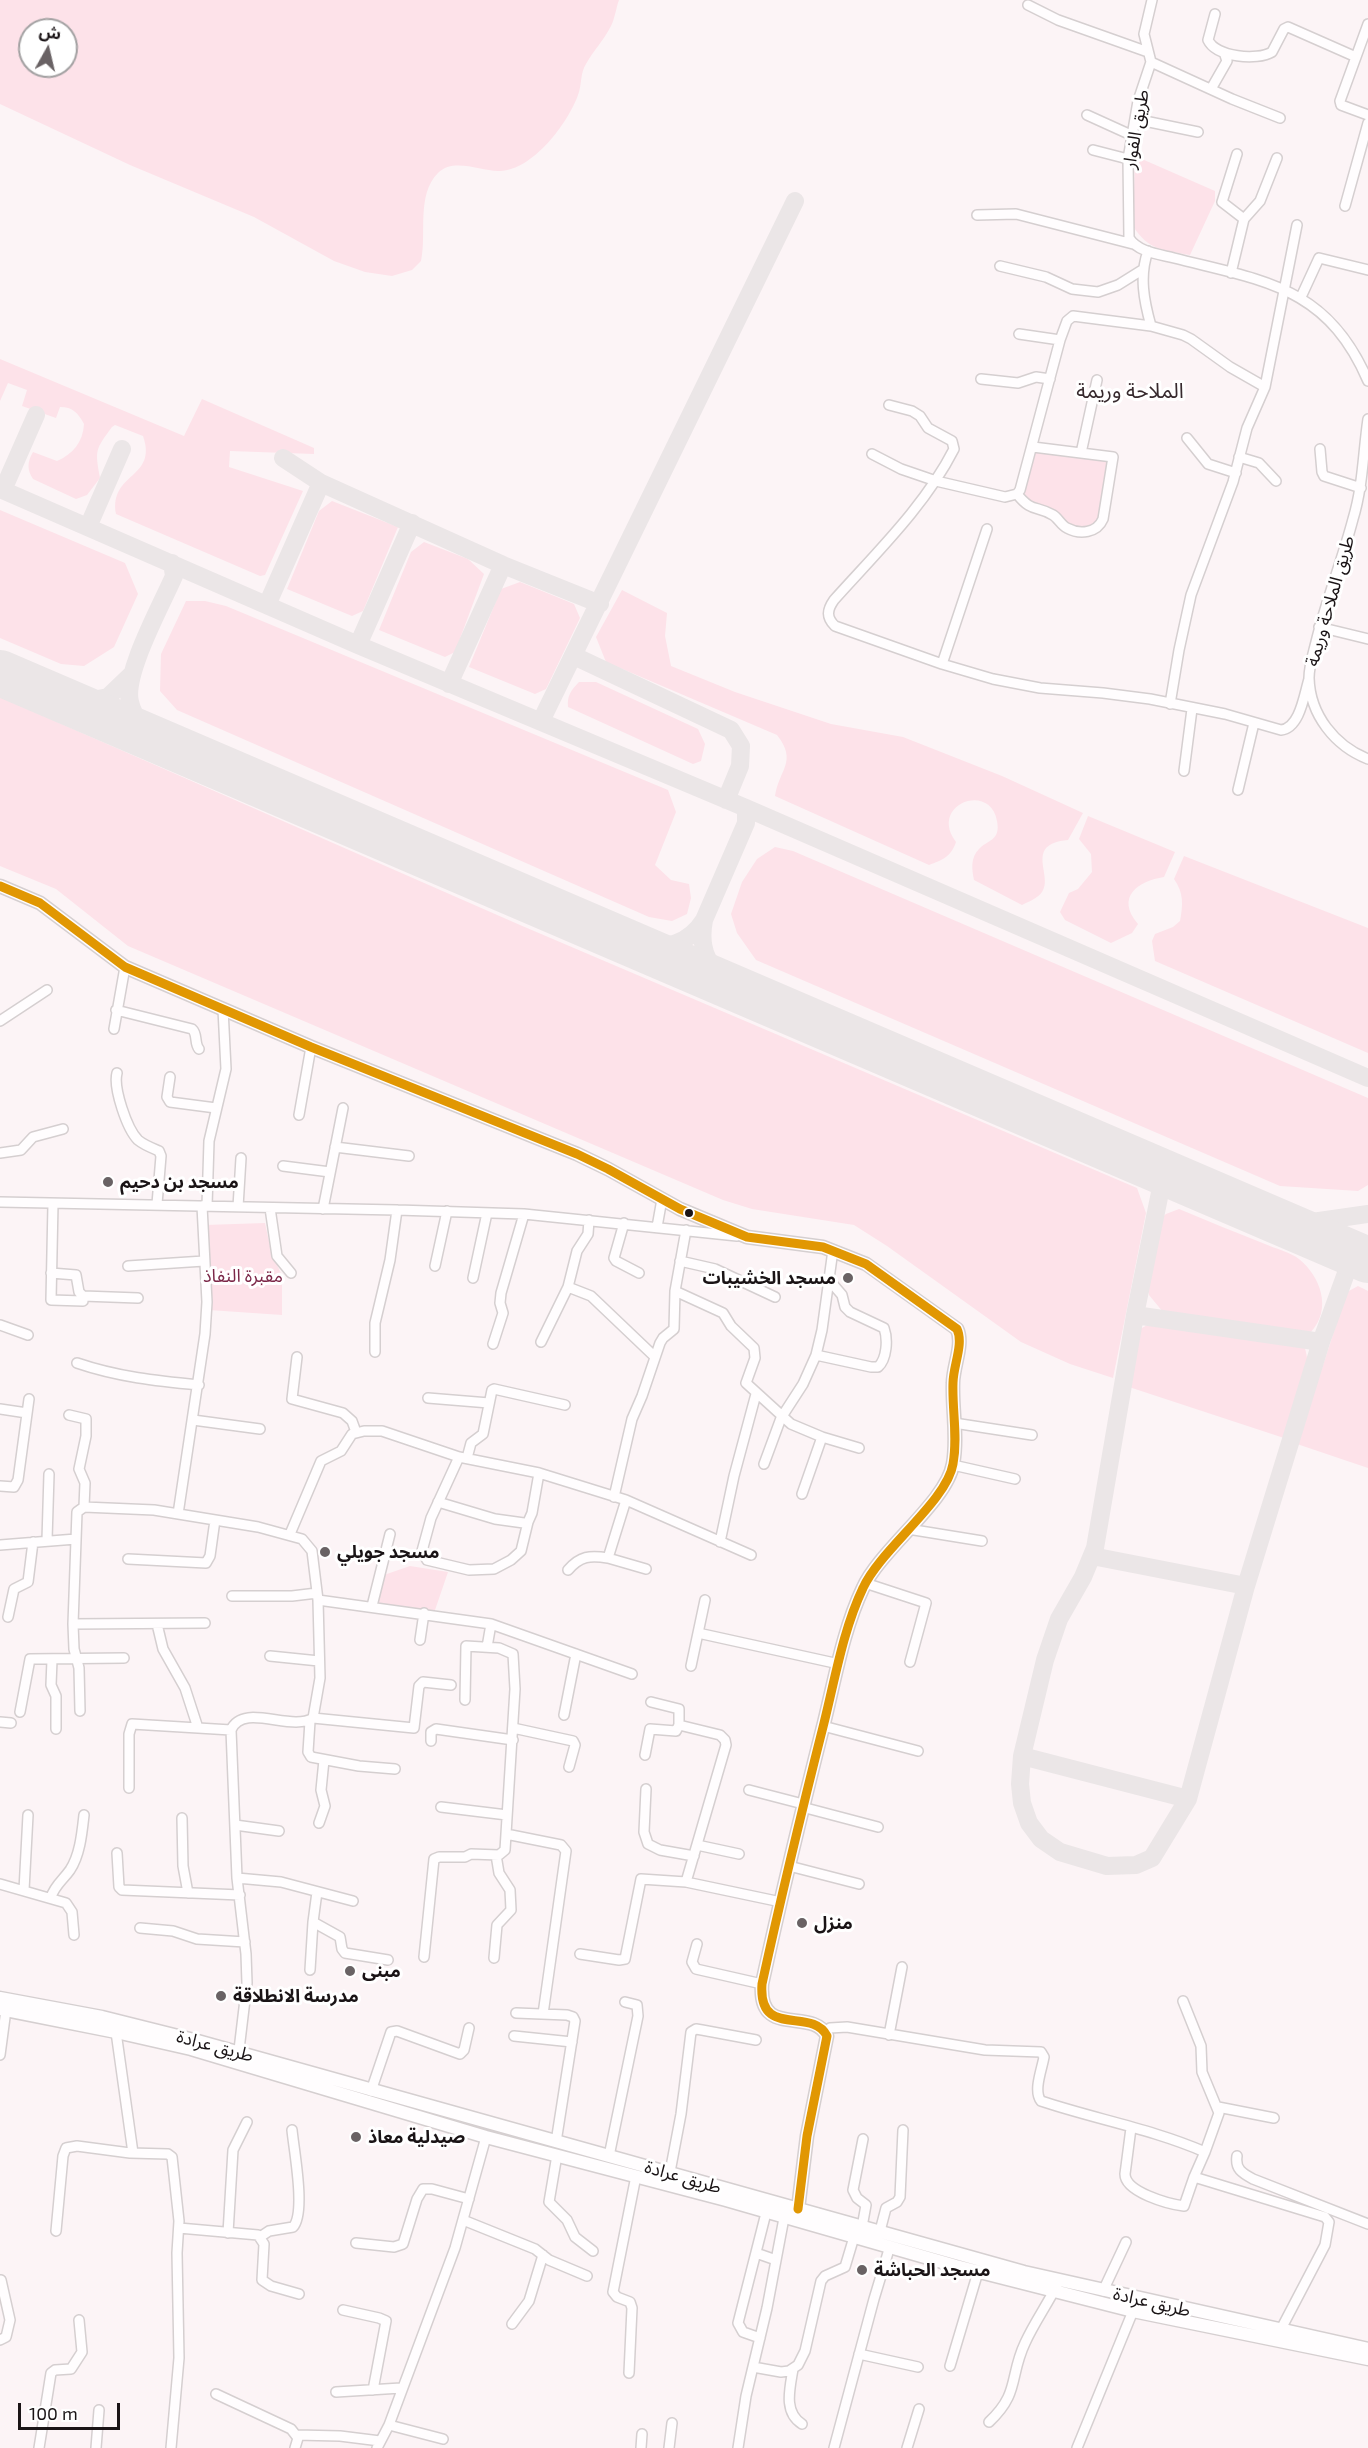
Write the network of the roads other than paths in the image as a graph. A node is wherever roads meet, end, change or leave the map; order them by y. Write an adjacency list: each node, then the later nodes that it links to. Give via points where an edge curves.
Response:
1 (1152, 0): 5 (street, via 1144,34)
2 (1028, 5): 5 (street)
3 (1215, 14): 6 (street, via 1208,40)
4 (1368, 24): 7 (street)
5 (1148, 52): 8 (street)
6 (1225, 55): 7 (street, via 1268,55 1288,27); 9 (street, via 1227,61)
7 (1356, 57): 11 (street, via 1340,103)
8 (1151, 62): 9 (street); 12 (street, طريق الفوار)
9 (1211, 89): 13 (street)
10 (1087, 115): 16 (street)
11 (1368, 115)
12 (1135, 118): 15 (street); 16 (street, طريق الفوار)
13 (1280, 118)
14 (1368, 123): 21 (street)
15 (1198, 132)
16 (1131, 135): 20 (street, طريق الفوار)
17 (1093, 150): 20 (street)
18 (1237, 154): 23 (street, via 1222,202)
19 (1277, 158): 23 (street, via 1260,201)
20 (1128, 159): 25 (street, طريق الفوار, via 1128,234)
21 (1345, 206)
22 (977, 215): 25 (street, via 1016,214)
23 (1244, 219): 30 (street)
24 (1298, 225): 31 (street)
25 (1133, 244): 26 (street)
26 (1148, 251): 28 (street); 30 (street)
27 (1000, 266): 28 (street, via 1046,277 1072,289 1098,292)
28 (1142, 270): 33 (street)
29 (1368, 270): 32 (street, via 1319,258)
30 (1231, 273): 31 (street)
31 (1284, 289): 32 (street); 40 (street)
32 (1302, 297): 39 (street, via 1344,337)
33 (1151, 326): 35 (street, via 1073,316); 40 (street, via 1191,339)
34 (1019, 334): 35 (street)
35 (1059, 340): 37 (street)
36 (981, 379): 37 (street, via 1018,383 1036,377)
37 (1050, 379): 44 (street)
38 (1097, 380): 46 (street)
39 (1368, 381)
40 (1265, 387): 48 (street)
41 (889, 405): 50 (street, via 912,411 928,428 953,442 953,452)
42 (1368, 419): 52 (street, طريق الملاحة وريمة)
43 (1187, 438): 49 (street, via 1208,464)
44 (1033, 447): 46 (street); 53 (street)
45 (1320, 448): 52 (street, via 1324,476)
46 (1081, 453): 53 (street, via 1110,456 1113,460 1103,519 1096,530 1068,529 1052,514 1031,508)
47 (872, 454): 50 (street)
48 (1239, 457): 49 (street); 51 (street, via 1259,463)
49 (1236, 473): 59 (street, via 1191,594)
50 (936, 480): 53 (street, via 1005,497); 57 (street, via 907,519 834,600 828,616 835,626)
51 (1276, 481)
52 (1360, 488): 55 (street, طريق الملاحة وريمة)
53 (1017, 494)
54 (987, 529): 57 (street)
55 (1319, 627): 56 (street); 58 (street, طريق الملاحة وريمة)
56 (1368, 639)
57 (942, 664): 59 (street, via 1040,688)
58 (1309, 679): 61 (street, via 1290,728 1281,730); 62 (street, طريق الملاحة وريمة, via 1317,710 1328,730 1344,747)
59 (1170, 704): 60 (street)
60 (1191, 709): 61 (street); 63 (street)
61 (1254, 723): 64 (street)
62 (1368, 759)
63 (1184, 771)
64 (1238, 790)
65 (0, 886): 66 (main road, via 40,903)
66 (125, 967): 68 (main road); 69 (street)
67 (47, 990): 70 (street)
68 (223, 1009): 72 (main road); 76 (street, via 226,1069)
69 (116, 1010): 71 (street); 73 (street, via 192,1029)
70 (0, 1021)
71 (114, 1029)
72 (311, 1047): 78 (street); 86 (main road, via 577,1154)
73 (199, 1050)
74 (117, 1073): 89 (street, via 116,1087 134,1134 161,1156)
75 (170, 1077): 76 (street, via 170,1102)
76 (216, 1108): 90 (street)
77 (343, 1108): 80 (street)
78 (299, 1115)
79 (63, 1129): 81 (street, via 33,1137 24,1149)
80 (335, 1147): 82 (street); 85 (street)
81 (0, 1153)
82 (409, 1156)
83 (242, 1158): 91 (street)
84 (283, 1166): 85 (street)
85 (330, 1172): 93 (street)
86 (662, 1199): 100 (street); 102 (main road)
87 (0, 1202): 88 (street)
88 (53, 1204): 89 (street); 108 (street)
89 (157, 1204): 90 (street)
90 (204, 1206): 91 (street); 105 (street)
91 (238, 1207): 92 (street)
92 (270, 1208): 93 (street); 109 (street, via 277,1256)
93 (323, 1209): 94 (street)
94 (398, 1210): 95 (street); 122 (street, via 375,1323)
95 (447, 1211): 96 (street); 107 (street)
96 (487, 1213): 97 (street); 111 (street)
97 (524, 1214): 98 (street); 121 (street, via 501,1293 503,1313)
98 (589, 1220): 99 (street); 113 (street, via 588,1234 577,1251)
99 (624, 1223): 100 (street); 110 (street, via 614,1257)
100 (657, 1227): 101 (street)
101 (686, 1230): 102 (street); 104 (street)
102 (747, 1237): 103 (main road)
103 (833, 1250): 112 (street); 138 (main road, via 866,1264 957,1329 960,1340 952,1380)
104 (680, 1260): 114 (street); 116 (street, via 715,1269)
105 (204, 1261): 106 (street); 127 (street, via 207,1302)
106 (128, 1266)
107 (435, 1266)
108 (51, 1273): 115 (street, via 76,1275); 115 (street, via 51,1300 81,1302)
109 (291, 1273)
110 (639, 1273)
111 (473, 1278)
112 (830, 1281): 123 (street); 123 (street, via 850,1312 884,1328 884,1359 881,1365 871,1367)
113 (568, 1287): 120 (street); 124 (street, via 591,1296)
114 (675, 1291): 124 (street, via 673,1331 663,1338); 128 (street, via 723,1313 754,1348 755,1358 746,1383)
115 (83, 1296): 117 (street)
116 (775, 1297)
117 (138, 1298)
118 (0, 1325): 119 (street)
119 (28, 1335)
120 (541, 1342)
121 (493, 1344)
122 (375, 1352)
123 (816, 1354): 136 (street)
124 (655, 1357): 152 (street, via 632,1419)
125 (297, 1358): 140 (street, via 292,1400 343,1413)
126 (77, 1364): 127 (street, via 140,1380)
127 (199, 1385): 137 (street)
128 (756, 1394): 136 (street); 166 (street)
129 (428, 1398): 131 (street)
130 (29, 1399): 134 (street)
131 (489, 1403): 132 (street, via 492,1390 497,1388); 144 (street, via 483,1434 471,1443)
132 (565, 1405)
133 (0, 1409): 134 (street)
134 (27, 1413): 150 (street, via 16,1485)
135 (69, 1415): 155 (street, via 86,1419 79,1469 85,1483)
136 (781, 1418): 142 (street); 145 (street)
137 (193, 1420): 139 (street); 156 (street)
138 (954, 1423): 141 (street); 146 (main road)
139 (260, 1429)
140 (356, 1432): 144 (street, via 382,1431); 160 (street, via 340,1451 321,1461)
141 (1032, 1435)
142 (822, 1437): 143 (street); 151 (street)
143 (859, 1448)
144 (463, 1457): 147 (street); 154 (street)
145 (764, 1464)
146 (953, 1465): 149 (street); 159 (main road, via 942,1488)
147 (539, 1473): 152 (street); 158 (street)
148 (49, 1474): 163 (street)
149 (1015, 1479)
150 (0, 1486)
151 (802, 1494)
152 (615, 1497): 153 (street)
153 (627, 1500): 166 (street); 169 (street)
154 (438, 1502): 158 (street, via 498,1520); 158 (street, via 422,1551 427,1560 470,1570 494,1569 511,1560 521,1551)
155 (84, 1508): 156 (street); 162 (street, via 77,1512)
156 (178, 1514): 157 (street)
157 (215, 1520): 160 (street); 170 (street, via 206,1563)
158 (528, 1522)
159 (908, 1529): 164 (street); 173 (main road)
160 (290, 1534): 175 (street, via 302,1539 312,1551)
161 (390, 1534): 177 (street)
162 (76, 1539): 163 (street); 181 (street)
163 (47, 1540): 165 (street)
164 (982, 1541)
165 (33, 1542): 167 (street); 179 (street, via 28,1582 14,1589)
166 (720, 1542): 168 (street)
167 (0, 1545)
168 (751, 1556)
169 (608, 1558): 171 (street); 172 (street, via 589,1555 575,1561)
170 (128, 1559)
171 (646, 1569)
172 (568, 1570)
173 (865, 1582): 193 (street, via 926,1603); 194 (main road)
174 (232, 1596): 175 (street)
175 (317, 1596): 177 (street); 192 (street)
176 (705, 1600): 184 (street)
177 (372, 1606): 178 (street)
178 (424, 1613): 183 (street); 185 (street)
179 (8, 1617)
180 (206, 1623): 182 (street)
181 (73, 1624): 182 (street); 191 (street)
182 (157, 1624): 208 (street, via 163,1649 185,1688)
183 (491, 1624): 186 (street); 187 (street)
184 (698, 1633): 194 (street); 195 (street)
185 (420, 1640)
186 (487, 1647): 198 (street, via 466,1646); 209 (street, via 510,1652 515,1658)
187 (576, 1654): 196 (street); 202 (street)
188 (270, 1656): 192 (street)
189 (124, 1658): 191 (street)
190 (52, 1659): 191 (street); 201 (street, via 28,1660); 210 (street)
191 (77, 1659): 200 (street)
192 (319, 1661): 203 (street, via 319,1690)
193 (910, 1662)
194 (839, 1664): 207 (main road)
195 (691, 1666)
196 (632, 1674)
197 (451, 1684): 203 (street, via 419,1686 414,1728)
198 (465, 1700)
199 (651, 1702): 206 (street, via 679,1709)
200 (80, 1711)
201 (20, 1712)
202 (564, 1715)
203 (311, 1720): 211 (street, via 243,1718); 216 (street, via 308,1752 314,1759)
204 (0, 1722): 205 (street)
205 (10, 1723)
206 (679, 1725): 215 (street, via 676,1731 650,1729); 233 (street, via 720,1735 726,1745)
207 (823, 1726): 214 (street); 222 (main road)
208 (198, 1728): 211 (street); 219 (street, via 132,1724)
209 (513, 1728): 212 (street); 217 (street, via 573,1741)
210 (56, 1729)
211 (231, 1730): 229 (street)
212 (513, 1740): 213 (street, via 434,1729); 226 (street)
213 (431, 1741)
214 (918, 1751)
215 (645, 1755)
216 (324, 1760): 218 (street); 228 (street, via 321,1790 325,1802)
217 (569, 1767)
218 (395, 1769)
219 (129, 1788)
220 (646, 1789): 237 (street, via 644,1832 648,1844)
221 (749, 1790): 222 (street)
222 (802, 1806): 230 (street); 238 (main road)
223 (441, 1807): 226 (street)
224 (28, 1815): 243 (street)
225 (84, 1815): 247 (street, via 73,1864 54,1887)
226 (507, 1815): 232 (street)
227 (182, 1818): 245 (street)
228 (319, 1823)
229 (236, 1825): 231 (street); 239 (street)
230 (878, 1827)
231 (279, 1831)
232 (506, 1834): 236 (street, via 505,1850); 267 (street, via 561,1845 566,1851)
233 (697, 1845): 235 (street); 237 (street)
234 (117, 1853): 245 (street, via 122,1890)
235 (739, 1854)
236 (496, 1855): 256 (street, via 434,1859); 257 (street, via 499,1873 510,1890 512,1910 497,1925)
237 (694, 1856): 240 (street)
238 (789, 1866): 242 (street); 249 (main road)
239 (237, 1878): 244 (street, via 281,1882); 246 (street)
240 (686, 1882): 249 (street); 255 (street, via 640,1879 625,1959)
241 (0, 1884): 243 (street)
242 (859, 1884)
243 (24, 1890): 247 (street)
244 (317, 1892): 248 (street); 250 (street)
245 (188, 1893): 246 (street)
246 (240, 1895): 253 (street)
247 (51, 1897): 252 (street, via 70,1906)
248 (353, 1901)
249 (781, 1902): 261 (main road)
250 (313, 1922): 258 (street, via 340,1938 345,1953); 260 (street)
251 (140, 1928): 253 (street, via 173,1931 197,1940)
252 (74, 1935)
253 (245, 1942): 276 (street, via 247,1983)
254 (698, 1944): 261 (street, via 692,1962 696,1969)
255 (580, 1954)
256 (424, 1958)
257 (494, 1958)
258 (388, 1960)
259 (902, 1967): 271 (street)
260 (310, 1970)
261 (762, 1984): 269 (main road, via 763,2006 770,2014)
262 (0, 1998): 276 (main road, طريق عرادة, via 102,2017)
263 (1184, 2001): 278 (street, via 1201,2046 1202,2072)
264 (625, 2002): 290 (street, via 637,2005 638,2016)
265 (3, 2010): 270 (main road); 275 (street)
266 (516, 2013): 267 (street)
267 (543, 2014): 274 (street, via 573,2017)
268 (469, 2028): 277 (street, via 460,2054 391,2031)
269 (825, 2031): 271 (street, via 847,2027); 295 (main road, via 827,2042 807,2136)
270 (116, 2032): 276 (main road); 288 (street)
271 (889, 2035): 281 (street, via 985,2050 1041,2052 1044,2057 1037,2090 1041,2101)
272 (514, 2036): 274 (street)
273 (756, 2040): 291 (street, via 696,2029 691,2032)
274 (572, 2042): 286 (street)
275 (0, 2055)
276 (238, 2058): 277 (main road, طريق عرادة); 284 (main road)
277 (371, 2091): 286 (main road, طريق عرادة)
278 (1218, 2107): 279 (street); 287 (street, via 1219,2116)
279 (1274, 2118)
280 (247, 2122): 303 (street, via 233,2150)
281 (1131, 2128): 287 (street); 293 (street, via 1125,2174 1131,2187 1184,2206)
282 (292, 2130): 304 (street, via 297,2222 293,2227 269,2231)
283 (903, 2130): 305 (street, via 900,2197 885,2211)
284 (486, 2137): 286 (main road); 294 (street)
285 (863, 2139): 302 (street, via 854,2195 866,2205)
286 (556, 2148): 290 (main road); 290 (main road, طريق عرادة); 308 (street, via 549,2202 567,2220 575,2237)
287 (1205, 2152): 293 (street)
288 (133, 2153): 300 (street, via 172,2157); 301 (street, via 66,2148)
289 (1237, 2156): 299 (street, via 1240,2172 1253,2179)
290 (616, 2162): 291 (main road, طريق عرادة); 292 (main road)
291 (670, 2172): 295 (main road, طريق عرادة)
292 (636, 2176): 296 (main road); 333 (street, via 613,2292 632,2307)
293 (1194, 2177): 323 (street, via 1320,2215 1329,2222 1325,2245)
294 (469, 2199): 298 (street); 307 (street, via 423,2188 403,2244 394,2247)
295 (798, 2209): 302 (main road, طريق عرادة)
296 (766, 2213): 297 (main road); 309 (street)
297 (784, 2218): 302 (main road); 311 (street)
298 (463, 2220): 310 (street, via 535,2249); 334 (street)
299 (1368, 2224)
300 (179, 2228): 303 (street); 350 (street, via 179,2358)
301 (56, 2231)
302 (858, 2232): 305 (main road, طريق عرادة); 332 (street, via 845,2267 821,2281 802,2360)
303 (228, 2233): 304 (street)
304 (260, 2237): 317 (street, via 264,2244 262,2280)
305 (885, 2239): 312 (main road); 315 (main road, طريق عرادة); 327 (street)
306 (1126, 2242): 316 (street)
307 (356, 2243)
308 (593, 2251)
309 (756, 2253): 311 (street); 324 (street, via 738,2324 743,2332)
310 (543, 2256): 313 (street); 321 (street, via 533,2294)
311 (776, 2260): 324 (street)
312 (978, 2272): 315 (main road); 329 (street)
313 (587, 2276)
314 (1, 2280): 325 (street, via 10,2324 6,2337)
315 (1057, 2285): 316 (main road, طريق عرادة); 319 (main road); 340 (street, via 1024,2345 1010,2397)
316 (1103, 2291): 322 (main road, طريق عرادة)
317 (299, 2294)
318 (343, 2310): 335 (street, via 386,2321)
319 (1133, 2311): 322 (main road); 357 (street)
320 (79, 2320): 348 (street, via 82,2352 71,2369 51,2373)
321 (512, 2324)
322 (1242, 2328): 323 (main road, طريق عرادة); 328 (main road)
323 (1280, 2331): 326 (main road, طريق عرادة)
324 (760, 2338): 330 (street)
325 (0, 2340)
326 (1368, 2349)
327 (858, 2354): 331 (street); 355 (street)
328 (1368, 2359)
329 (951, 2366)
330 (753, 2367): 332 (street, via 781,2372); 354 (street)
331 (918, 2367)
332 (793, 2369): 342 (street, via 791,2410 794,2419)
333 (629, 2373)
334 (401, 2388): 335 (street); 343 (street)
335 (373, 2390): 336 (street)
336 (336, 2392)
337 (216, 2394): 345 (street, via 286,2426)
338 (919, 2409): 356 (street)
339 (99, 2410): 349 (street)
340 (989, 2422)
341 (672, 2423): 353 (street)
342 (802, 2424)
343 (389, 2425): 346 (street); 347 (street)
344 (642, 2434): 352 (street)
345 (296, 2435): 347 (street, via 340,2436); 351 (street)
346 (443, 2439)
347 (379, 2445)
348 (39, 2448)
349 (96, 2448)
350 (171, 2448)
351 (296, 2448)
352 (640, 2448)
353 (669, 2448)
354 (738, 2448)
355 (834, 2448)
356 (907, 2448)
357 (1077, 2448)

